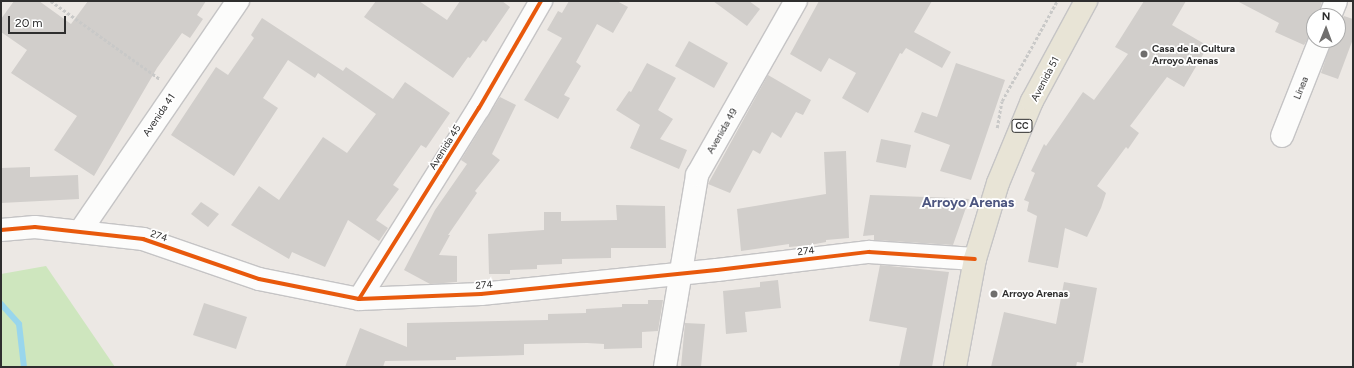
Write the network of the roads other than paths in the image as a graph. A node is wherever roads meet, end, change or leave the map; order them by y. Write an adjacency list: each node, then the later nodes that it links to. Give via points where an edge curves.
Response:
1 (238, 1): 8 (street, Avenida 41)
2 (541, 1): 11 (street, Avenida 45, via 479,108)
3 (796, 1): 10 (street, Avenida 49, via 697,175)
4 (1086, 1): 9 (main road, Avenida 51 / CC, via 1032,101 998,183)
5 (1317, 48): 6 (street, Línea)
6 (1282, 136)
7 (1, 230): 8 (street, 274, via 35,227)
8 (81, 230): 11 (street, 274, via 143,239 259,279)
9 (975, 258): 10 (street, 274, via 869,252); 13 (main road, Avenida 51 / CC)
10 (680, 273): 11 (street, 274, via 481,294); 12 (street, Avenida 49)
11 (359, 299)
12 (665, 367)
13 (955, 367)

